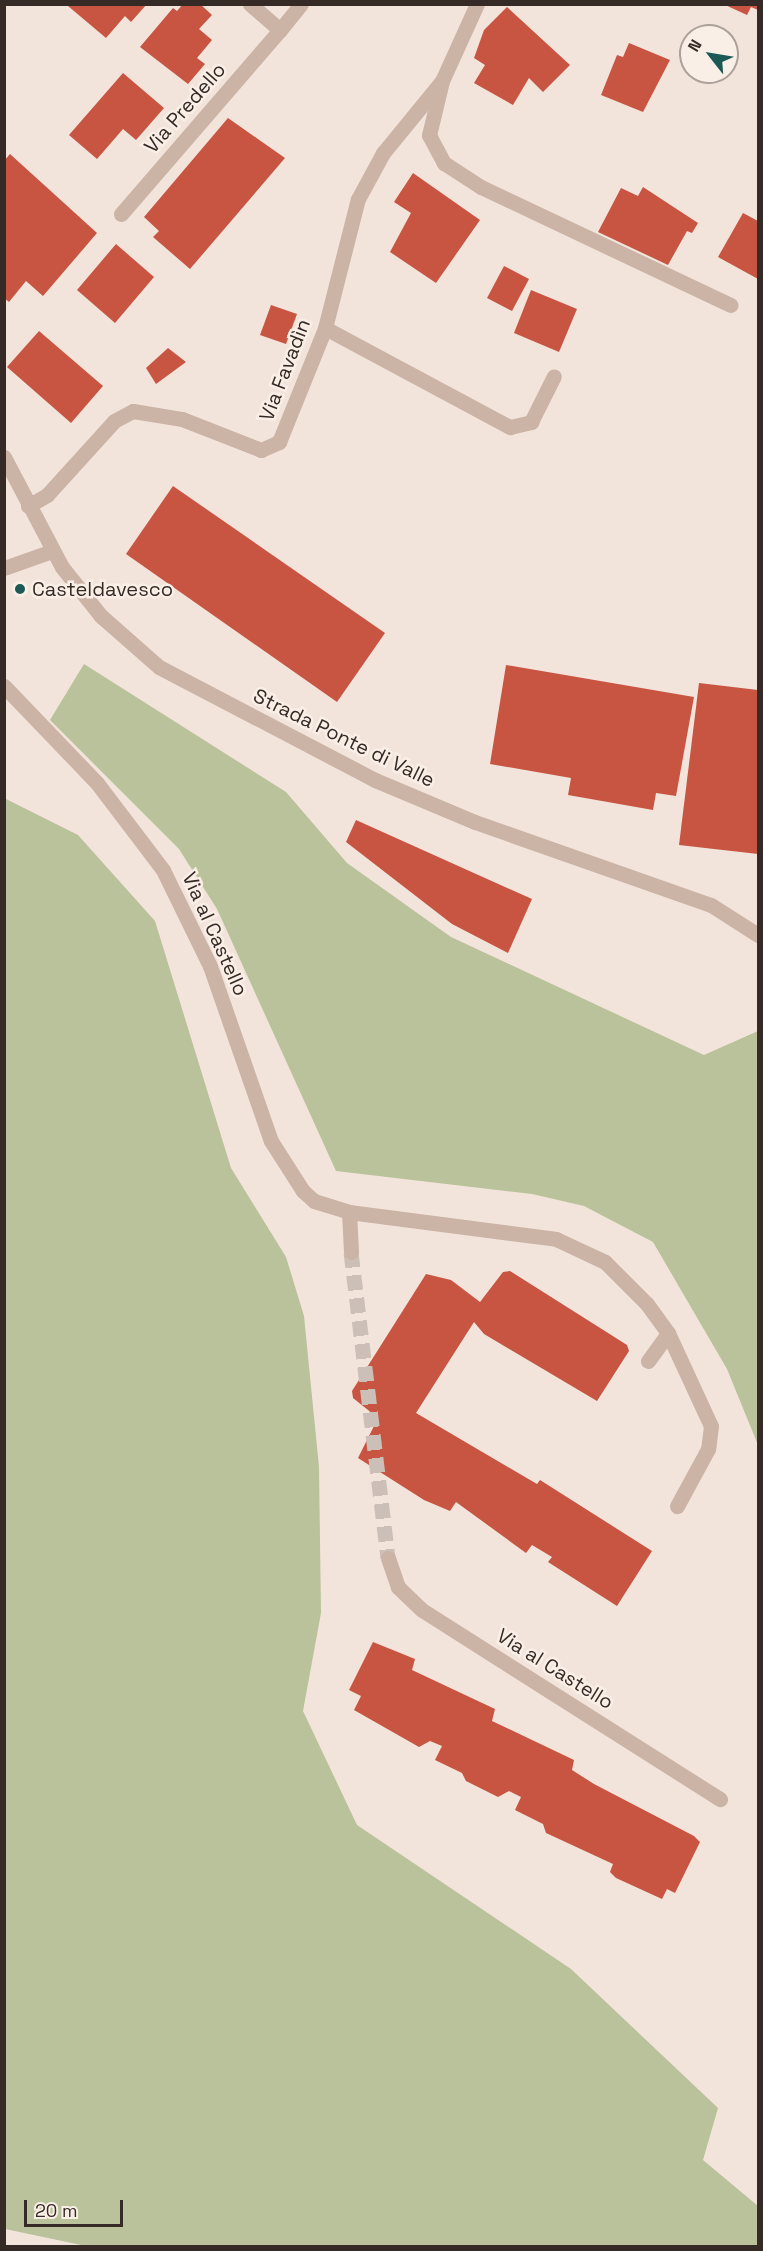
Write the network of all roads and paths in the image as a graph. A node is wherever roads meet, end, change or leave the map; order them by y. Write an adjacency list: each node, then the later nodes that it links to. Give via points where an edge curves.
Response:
1 (250, 4): 4 (street)
2 (301, 4): 4 (street, Via Predello)
3 (477, 4): 5 (street, Via Favadìn)
4 (280, 30): 6 (street, Via Predello)
5 (442, 81): 7 (street, Via Favadìn, via 429,135 444,163 482,187); 8 (street, Via Favadìn, via 384,153 358,199)
6 (121, 214)
7 (731, 305)
8 (325, 328): 9 (street, via 510,427 531,422); 11 (street, Via Favadìn, via 285,430 270,449 163,414 133,411 114,421 47,495)
9 (554, 376)
10 (4, 457): 11 (street, Strada Ponte di Valle)
11 (28, 506): 12 (street, Strada Ponte di Valle)
12 (52, 550): 13 (street); 15 (street, Strada Ponte di Valle, via 131,646 212,697 375,780 475,822 711,905)
13 (4, 568)
14 (4, 686): 16 (street, Via al Castello, via 98,783 163,870 210,966 282,1162 314,1201)
15 (759, 935)
16 (349, 1212): 17 (street); 18 (street, Via al Castello, via 522,1232 580,1248 628,1281)
17 (351, 1252)
18 (668, 1333): 19 (street); 20 (street, Via al Castello, via 711,1426 708,1449)
19 (648, 1361)
20 (677, 1506)
21 (388, 1558): 22 (street, Via al Castello, via 398,1587 422,1610)
22 (720, 1799)

